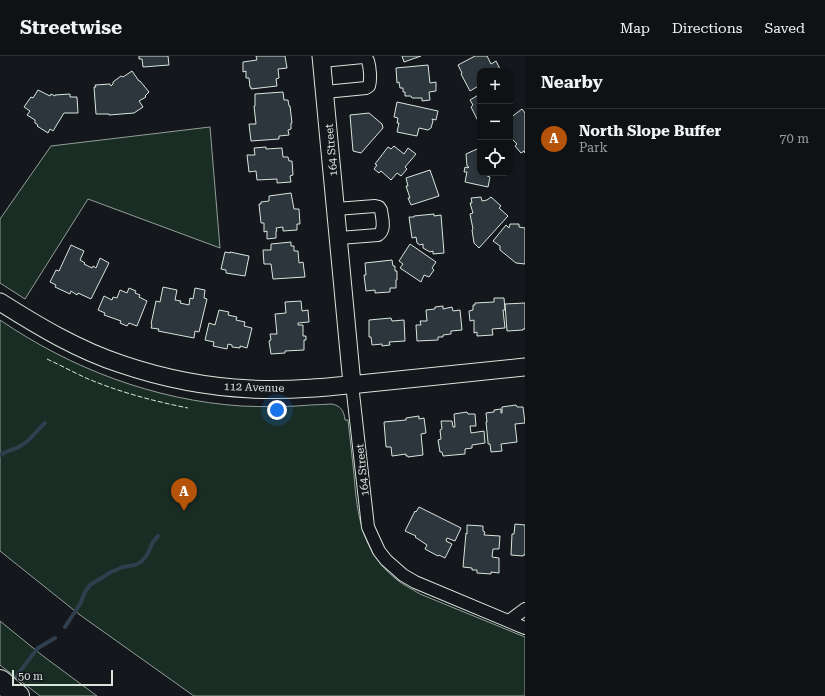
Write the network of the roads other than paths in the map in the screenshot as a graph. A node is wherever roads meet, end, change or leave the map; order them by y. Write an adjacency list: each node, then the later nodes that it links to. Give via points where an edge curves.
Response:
1 (322, 58): 2 (street, 164 Street); 2 (street, 164 Street, via 363,57 369,62 369,86)
2 (325, 92): 3 (street, 164 Street)
3 (336, 209): 4 (street, 164 Street); 4 (street, via 379,207 383,229 378,235)
4 (339, 238): 7 (street, 164 Street)
5 (0, 302): 7 (street, 112 Avenue, via 51,333 94,354 163,376 252,390)
6 (525, 367): 7 (street, 112 Avenue)
7 (352, 384): 9 (street, 164 Street, via 368,527 379,551 402,575)
8 (525, 609): 9 (street)
9 (509, 622): 10 (street, 164 Street)
10 (525, 628)
11 (0, 681): 12 (highway)
12 (18, 696)

